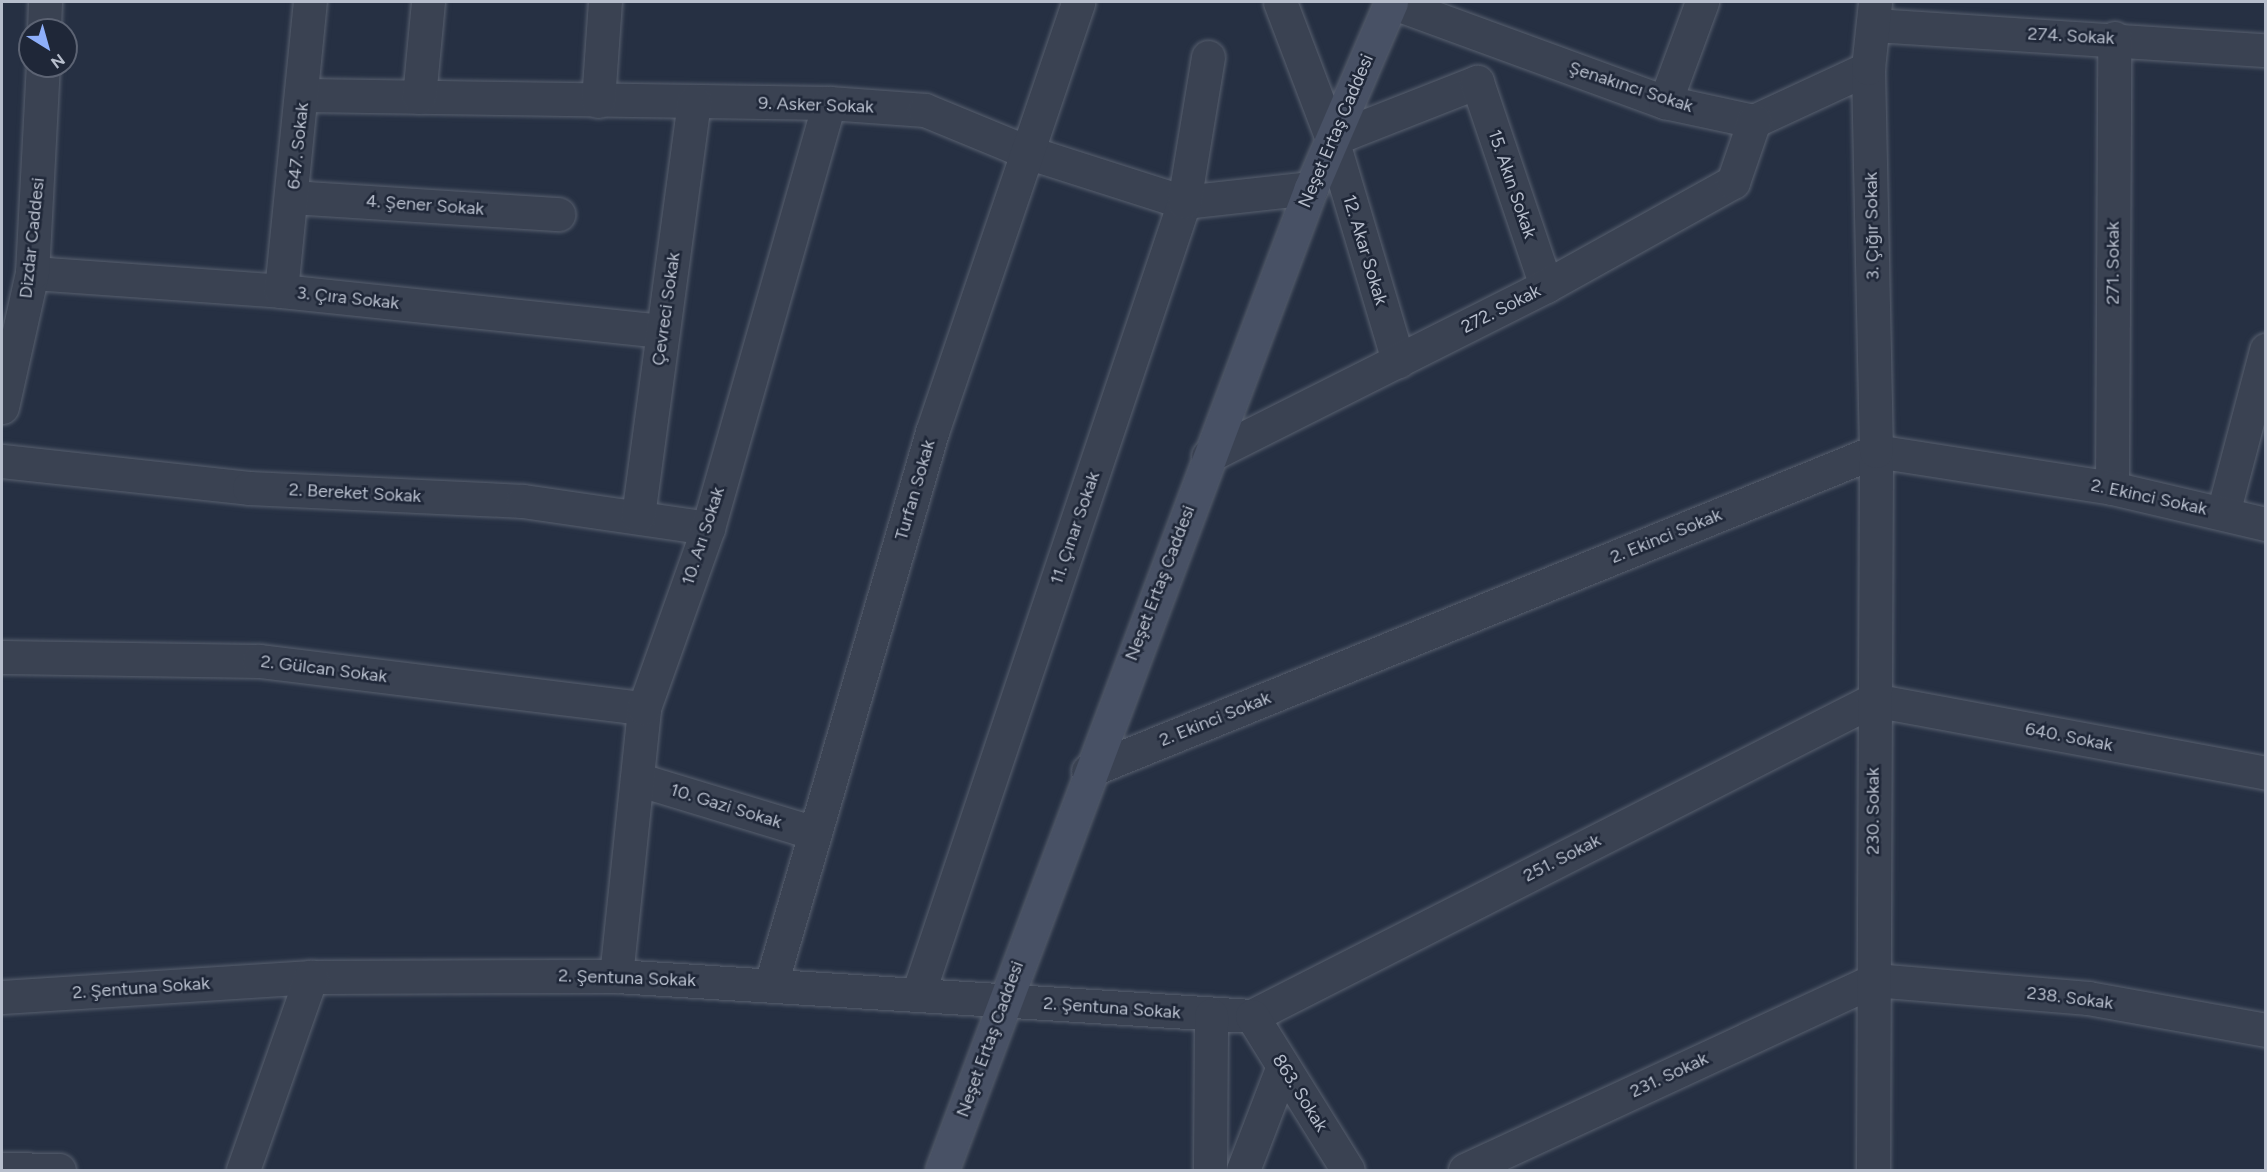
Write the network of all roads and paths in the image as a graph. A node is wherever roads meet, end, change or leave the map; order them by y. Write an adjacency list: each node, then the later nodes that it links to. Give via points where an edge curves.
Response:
1 (45, 2): 10 (street)
2 (310, 2): 16 (street, 647. Sokak)
3 (428, 2): 17 (street)
4 (605, 2): 18 (street)
5 (1078, 2): 24 (street, Turfan Sokak)
6 (1280, 2): 23 (street, 12. Akar Sokak)
7 (1391, 2): 20 (street, Şenakıncı Sokak); 23 (main road, Neşet Ertaş Caddesi)
8 (1702, 2): 20 (street)
9 (1875, 13): 11 (street, 274. Sokak); 14 (street, 3. Çığır Sokak)
10 (44, 18)
11 (2114, 38): 12 (street, 274. Sokak); 39 (street, 271. Sokak)
12 (2265, 50)
13 (1208, 57): 27 (street, 11. Çınar Sokak)
14 (1868, 68): 22 (street); 36 (street, 3. Çığır Sokak)
15 (42, 78): 29 (street, Dizdar Caddesi)
16 (304, 95): 17 (street, 9. Asker Sokak); 26 (street, 647. Sokak)
17 (419, 97): 18 (street, 9. Asker Sokak)
18 (598, 100): 19 (street, 9. Asker Sokak)
19 (694, 102): 21 (street, 9. Asker Sokak); 32 (street, Çevreci Sokak)
20 (1665, 102): 22 (street, Şenakıncı Sokak)
21 (829, 103): 24 (street, 9. Asker Sokak, via 925,110); 43 (street, 10. Arı Sokak)
22 (1754, 121): 30 (street, 272. Sokak, via 1733,182)
23 (1332, 139): 25 (main road, Neşet Ertaş Caddesi); 30 (street, 15. Akın Sokak, via 1477,82); 34 (street, 12. Akar Sokak)
24 (1027, 152): 27 (street, 9. Asker Sokak); 50 (street, Turfan Sokak, via 932,432)
25 (1311, 188): 27 (street, 9. Asker Sokak); 37 (main road, Neşet Ertaş Caddesi)
26 (292, 197): 28 (street, 4. Şener Sokak); 31 (street, 647. Sokak)
27 (1184, 202): 55 (street, 11. Çınar Sokak)
28 (558, 214)
29 (32, 273): 31 (street, 3. Çıra Sokak); 35 (street, Dizdar Caddesi)
30 (1546, 286): 34 (street, 272. Sokak)
31 (281, 291): 32 (street, 3. Çıra Sokak)
32 (662, 331): 41 (street, Çevreci Sokak)
33 (2265, 350): 40 (street)
34 (1398, 361): 37 (street, 272. Sokak)
35 (2, 407)
36 (1876, 451): 39 (street, 2. Ekinci Sokak); 45 (street, 230. Sokak); 47 (street, 2. Ekinci Sokak)
37 (1208, 456): 47 (main road, Neşet Ertaş Caddesi)
38 (2, 461): 41 (street, 2. Bereket Sokak, via 249,488 523,501)
39 (2112, 488): 40 (street, 2. Ekinci Sokak)
40 (2223, 513): 42 (street, 2. Ekinci Sokak)
41 (638, 516): 43 (street, 2. Bereket Sokak)
42 (2265, 524)
43 (708, 528): 46 (street, 10. Arı Sokak)
44 (2, 657): 46 (street, 2. Gülcan Sokak, via 259,661)
45 (1873, 700): 48 (street, 640. Sokak); 53 (street, 230. Sokak); 59 (street, 251. Sokak)
46 (644, 708): 49 (street, 10. Arı Sokak)
47 (1088, 771): 57 (main road, Neşet Ertaş Caddesi)
48 (2265, 774)
49 (637, 779): 50 (street, 10. Gazi Sokak); 51 (street, 10. Arı Sokak)
50 (815, 833): 54 (street, Turfan Sokak)
51 (616, 976): 52 (street, 2. Şentuna Sokak); 54 (street, 2. Şentuna Sokak)
52 (311, 977): 56 (street, 2. Şentuna Sokak); 64 (street)
53 (1874, 980): 60 (street, 238. Sokak, via 2088,998); 69 (street, 231. Sokak); 70 (street, 230. Sokak)
54 (771, 984): 55 (street, 2. Şentuna Sokak)
55 (918, 994): 57 (street, 2. Şentuna Sokak)
56 (2, 997)
57 (1003, 1002): 58 (street, 2. Şentuna Sokak); 65 (main road, Neşet Ertaş Caddesi)
58 (1211, 1015): 59 (street, 2. Şentuna Sokak); 66 (street)
59 (1251, 1016): 61 (street, 863. Sokak)
60 (2265, 1030)
61 (1283, 1066): 67 (street); 68 (street, 863. Sokak)
62 (2, 1169): 63 (street)
63 (59, 1170)
64 (243, 1170)
65 (942, 1170)
66 (1210, 1170)
67 (1243, 1170)
68 (1348, 1170)
69 (1465, 1170)
70 (1873, 1170)

